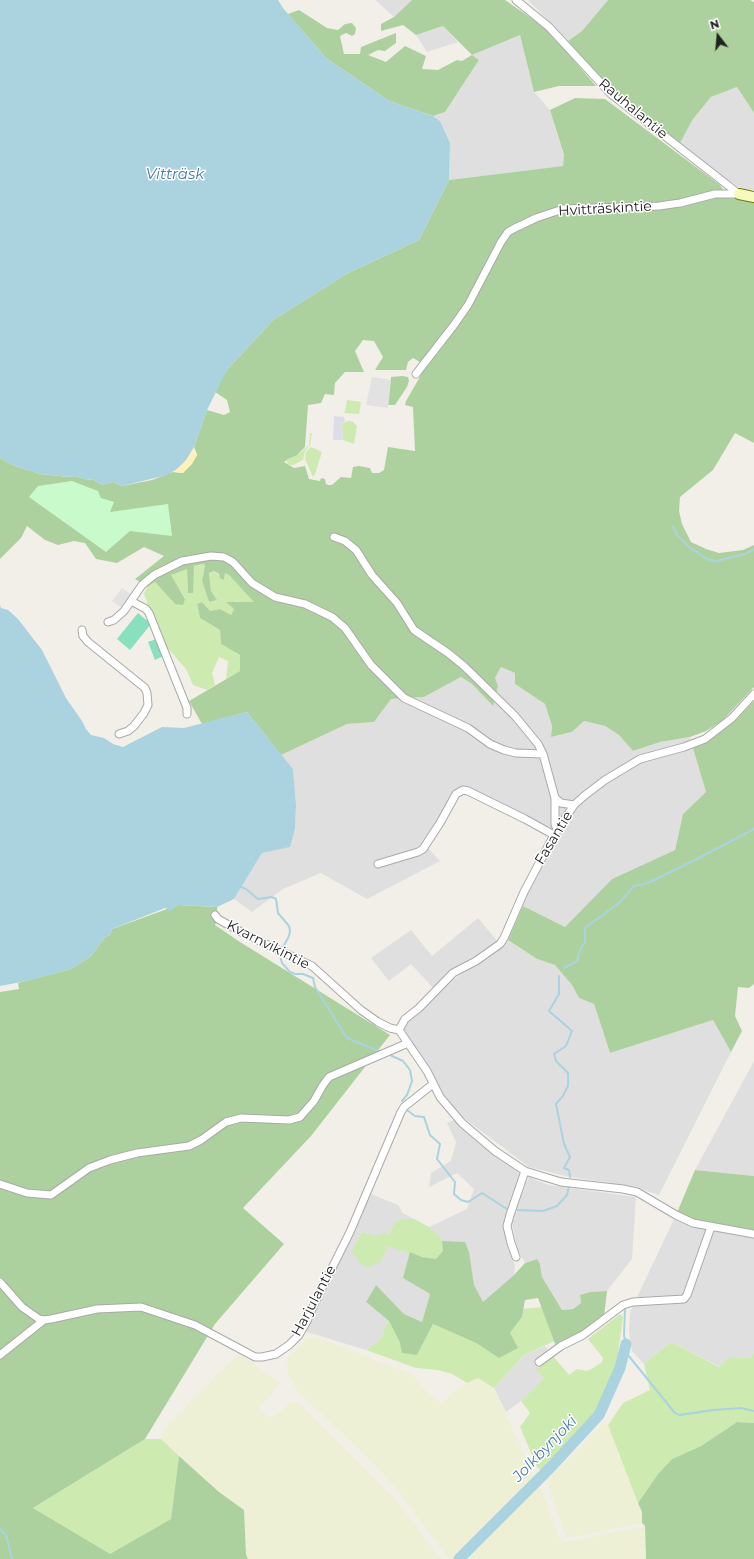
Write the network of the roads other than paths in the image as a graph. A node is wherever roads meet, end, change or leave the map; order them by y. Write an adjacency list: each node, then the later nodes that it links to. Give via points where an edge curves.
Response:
1 (516, 0): 2 (street, Rauhalantie, via 549,26 611,94)
2 (739, 194): 3 (street, Hvitträskintie); 4 (street, Hvitträskintie, via 715,194 659,206 563,209 513,229 501,242 468,305)
3 (754, 197)
4 (416, 374)
5 (334, 537): 12 (street, via 345,541 356,550 372,575 397,603 414,630 464,666 515,716 538,744)
6 (132, 600): 7 (street, via 124,611); 10 (street, via 148,613 187,708); 12 (street, via 142,585 154,575 182,560 224,557 233,562 252,583 275,598 305,604 332,617 345,628 371,664 404,698 468,728 490,744 504,750)
7 (108, 622)
8 (82, 630): 11 (street, via 88,642 145,688 147,693 149,699 144,713 134,726)
9 (754, 694): 14 (street, Fasantie, via 732,718 705,739 647,756 605,780)
10 (187, 714)
11 (119, 734)
12 (542, 754): 13 (street)
13 (555, 798): 14 (street, via 561,803); 15 (street)
14 (574, 805): 15 (street, Fasantie)
15 (556, 832): 16 (street, via 463,790 456,794 423,849); 18 (street, Fasantie, via 500,944 453,973 405,1019)
16 (378, 864)
17 (215, 915): 18 (street, Kvarnvikintie, via 241,932 312,966 361,1010 378,1022)
18 (399, 1030): 19 (street)
19 (408, 1044): 20 (street); 22 (street, via 329,1077 300,1117 289,1120 240,1118 226,1122 189,1146 137,1153 89,1168 51,1195 27,1193)
20 (433, 1084): 21 (street, via 440,1097 462,1123 495,1151); 27 (street, Harjulantie, via 401,1112 350,1232 307,1321 299,1335 282,1351 271,1356 255,1357 195,1324 141,1307 97,1309)
21 (525, 1171): 23 (street, via 561,1182 638,1192 693,1223); 25 (street, via 507,1226)
22 (0, 1184)
23 (711, 1227): 24 (street); 29 (street, via 684,1300 633,1302 622,1305 583,1335 561,1346)
24 (754, 1234)
25 (516, 1257)
26 (0, 1282): 27 (street, via 22,1308)
27 (44, 1320): 28 (street)
28 (0, 1355)
29 (540, 1362)

